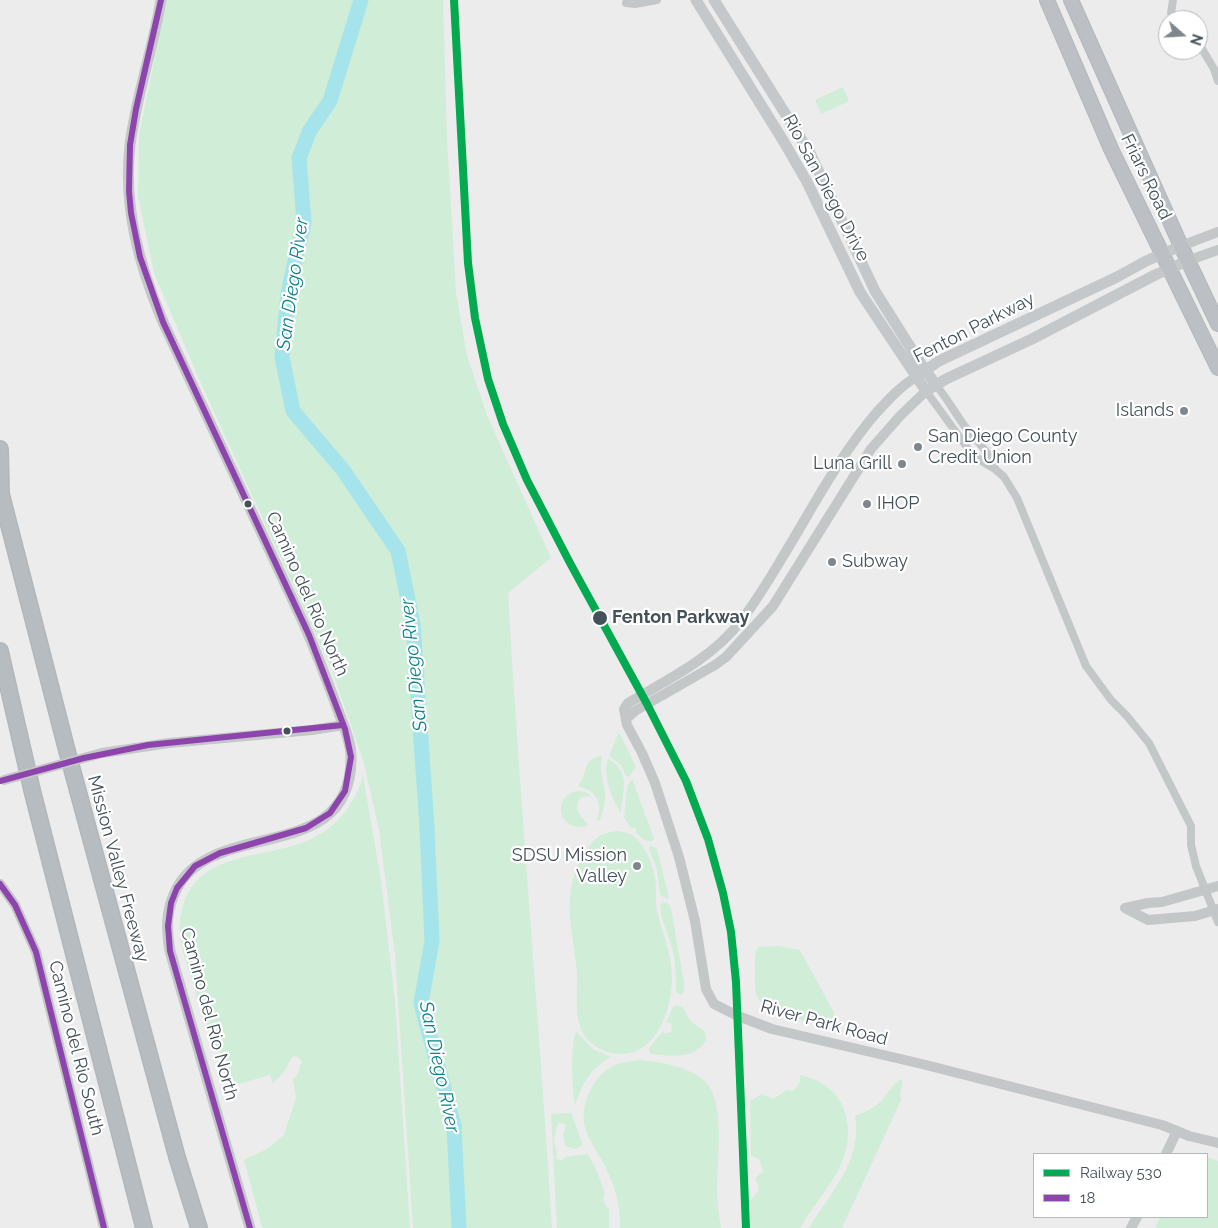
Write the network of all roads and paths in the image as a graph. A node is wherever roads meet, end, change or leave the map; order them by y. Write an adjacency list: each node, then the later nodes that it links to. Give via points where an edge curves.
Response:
1 (161, 0): 30 (main road, Camino del Rio North, via 130,146 130,205 136,248 163,322 294,602)
2 (657, 0): 7 (street)
3 (696, 0): 11 (main road, Rio San Diego Drive)
4 (714, 0): 10 (main road, Rio San Diego Drive)
5 (1047, 0): 15 (highway, Friars Road, via 1111,149)
6 (1071, 0): 13 (highway, Friars Road)
7 (626, 3)
8 (1208, 59): 9 (street)
9 (1218, 81)
10 (810, 153): 11 (main road); 20 (main road, Rio San Diego Drive, via 875,291)
11 (795, 161): 20 (main road, Rio San Diego Drive, via 860,292)
12 (1218, 232): 13 (street, Fenton Parkway)
13 (1181, 246): 15 (main road, Fenton Parkway); 16 (highway, Friars Road)
14 (1218, 250): 16 (street, Fenton Parkway)
15 (1163, 254): 17 (highway, Friars Road); 20 (main road, Fenton Parkway, via 938,361)
16 (1187, 261): 17 (main road, Fenton Parkway); 18 (highway, Friars Road)
17 (1170, 268): 19 (highway, Friars Road); 21 (main road, Fenton Parkway)
18 (1218, 324)
19 (1218, 368)
20 (921, 373): 21 (main road, Rio San Diego Drive); 22 (main road, Rio San Diego Drive); 27 (street, Fenton Parkway, via 887,401 851,445 740,622 718,647)
21 (936, 385): 22 (main road, Fenton Parkway); 24 (street, via 992,459)
22 (926, 391): 24 (street, via 968,450); 28 (street, Fenton Parkway, via 872,449 773,606 726,657)
23 (0, 449): 25 (highway, Mission Valley Freeway)
24 (995, 468): 34 (street, via 1017,498 1086,666 1149,743 1191,826 1191,845)
25 (1, 491): 42 (highway, Mission Valley Freeway, via 60,728)
26 (0, 651): 41 (highway, via 32,790)
27 (679, 673): 28 (street); 29 (street, Fenton Parkway, via 628,703 624,709)
28 (668, 692): 29 (street, Fenton Parkway)
29 (626, 719): 37 (street, River Park Road, via 655,783 677,848 695,921 706,990 714,1004 772,1029)
30 (343, 725): 31 (street, bridge, via 169,742 102,753); 43 (main road, Camino del Rio North, via 350,743 350,770 342,797 335,807 309,828 226,851 199,863 180,884 168,916 170,951)
31 (2, 780)
32 (0, 884): 40 (street, Camino del Rio South, via 15,905 36,952)
33 (1218, 886): 34 (street)
34 (1205, 891): 35 (street); 35 (street, via 1125,908 1148,920 1195,916)
35 (1215, 910): 36 (street)
36 (1218, 922)
37 (1177, 1131): 38 (street, River Park Road); 39 (street)
38 (1218, 1142)
39 (1166, 1153)
40 (104, 1228)
41 (144, 1228)
42 (199, 1228)
43 (250, 1228)

